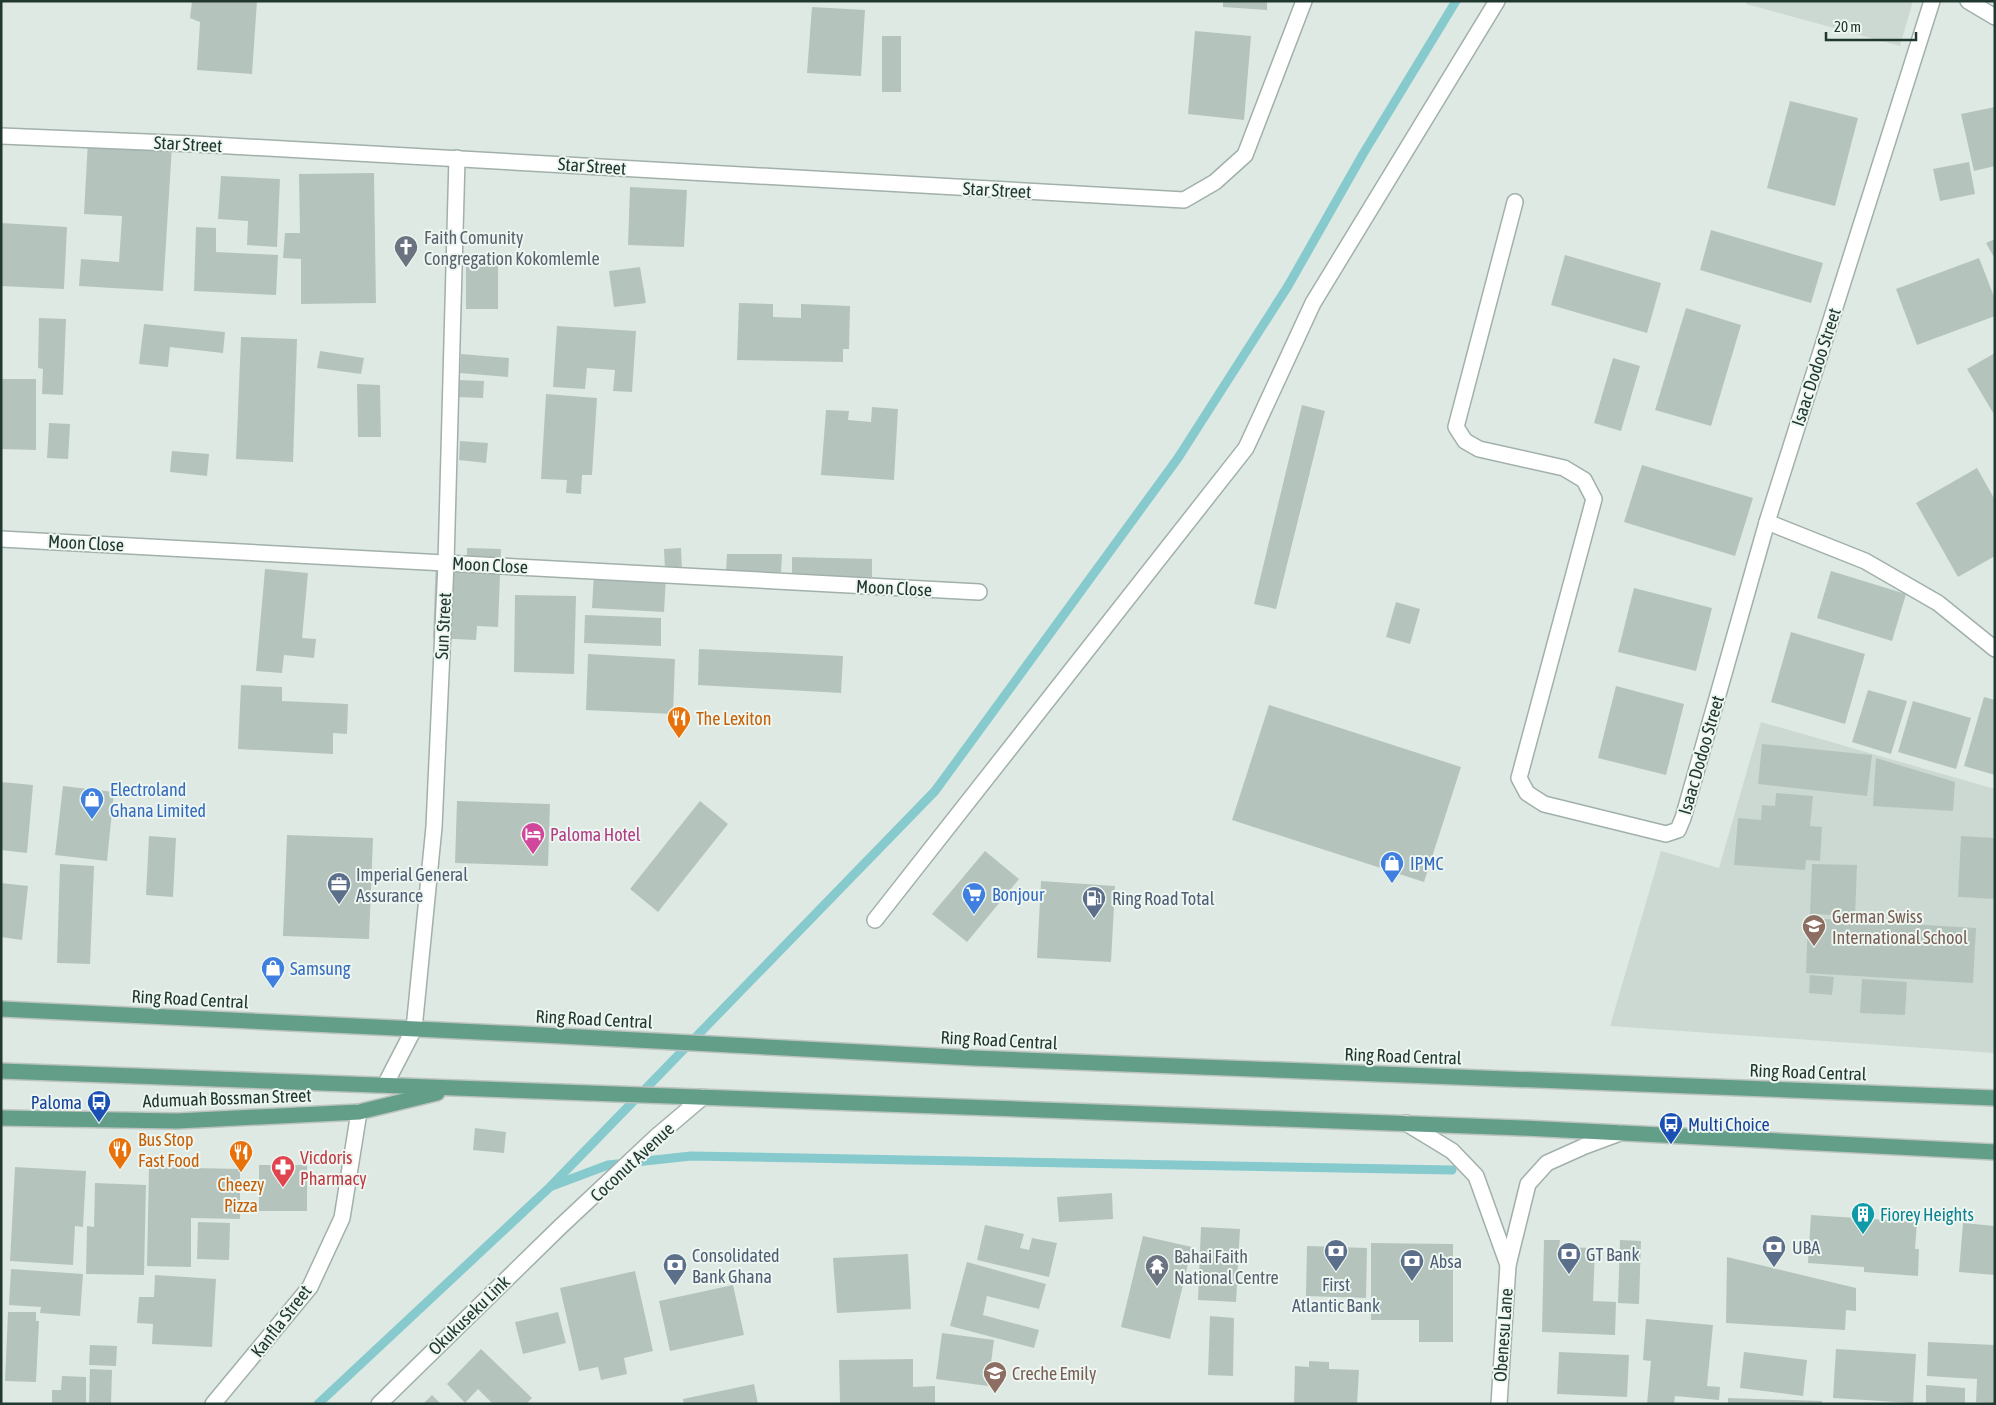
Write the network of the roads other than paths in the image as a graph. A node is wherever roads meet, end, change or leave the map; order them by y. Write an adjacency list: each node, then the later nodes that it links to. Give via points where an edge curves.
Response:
1 (1304, 1): 7 (street, Star Street, via 1245,155 1215,182 1184,200)
2 (1497, 1): 14 (street, via 1313,303 1246,448)
3 (1932, 1): 9 (street, Isaac Dodoo Street)
4 (1968, 1): 5 (street)
5 (1995, 17)
6 (1, 136): 7 (street, Star Street)
7 (457, 158): 11 (street, Sun Street)
8 (1515, 202): 9 (street, Isaac Dodoo Street, via 1456,427 1465,441 1479,449 1564,468 1584,480 1594,499 1519,778 1526,793 1544,804 1666,834 1678,830)
9 (1767, 522): 13 (street, via 1866,561 1938,603)
10 (1, 539): 11 (street, Moon Close)
11 (446, 563): 12 (street, Moon Close); 16 (street, Sun Street, via 434,827)
12 (979, 592)
13 (1995, 649)
14 (875, 920)
15 (1, 1009): 16 (main road, Ring Road Central)
16 (414, 1029): 18 (street, Sun Street); 21 (main road, Ring Road Central, via 973,1058)
17 (1, 1072): 18 (main road)
18 (385, 1085): 19 (main road)
19 (451, 1089): 20 (main road); 22 (main road, Adumuah Bossman Street)
20 (703, 1097): 24 (main road); 27 (street, Coconut Avenue)
21 (1995, 1098)
22 (359, 1112): 23 (main road, Adumuah Bossman Street, via 177,1121); 29 (street, Kanfla Street, via 342,1218 310,1287)
23 (1, 1118)
24 (1406, 1124): 25 (main road); 28 (street, Obenesu Lane, via 1452,1151 1476,1176)
25 (1620, 1133): 26 (main road); 28 (street, Obenesu Lane, via 1547,1164 1528,1184)
26 (1995, 1152)
27 (560, 1227): 30 (street, Okukuseku Link)
28 (1508, 1265): 31 (street, Obenesu Lane)
29 (213, 1404)
30 (379, 1404)
31 (1499, 1404)

